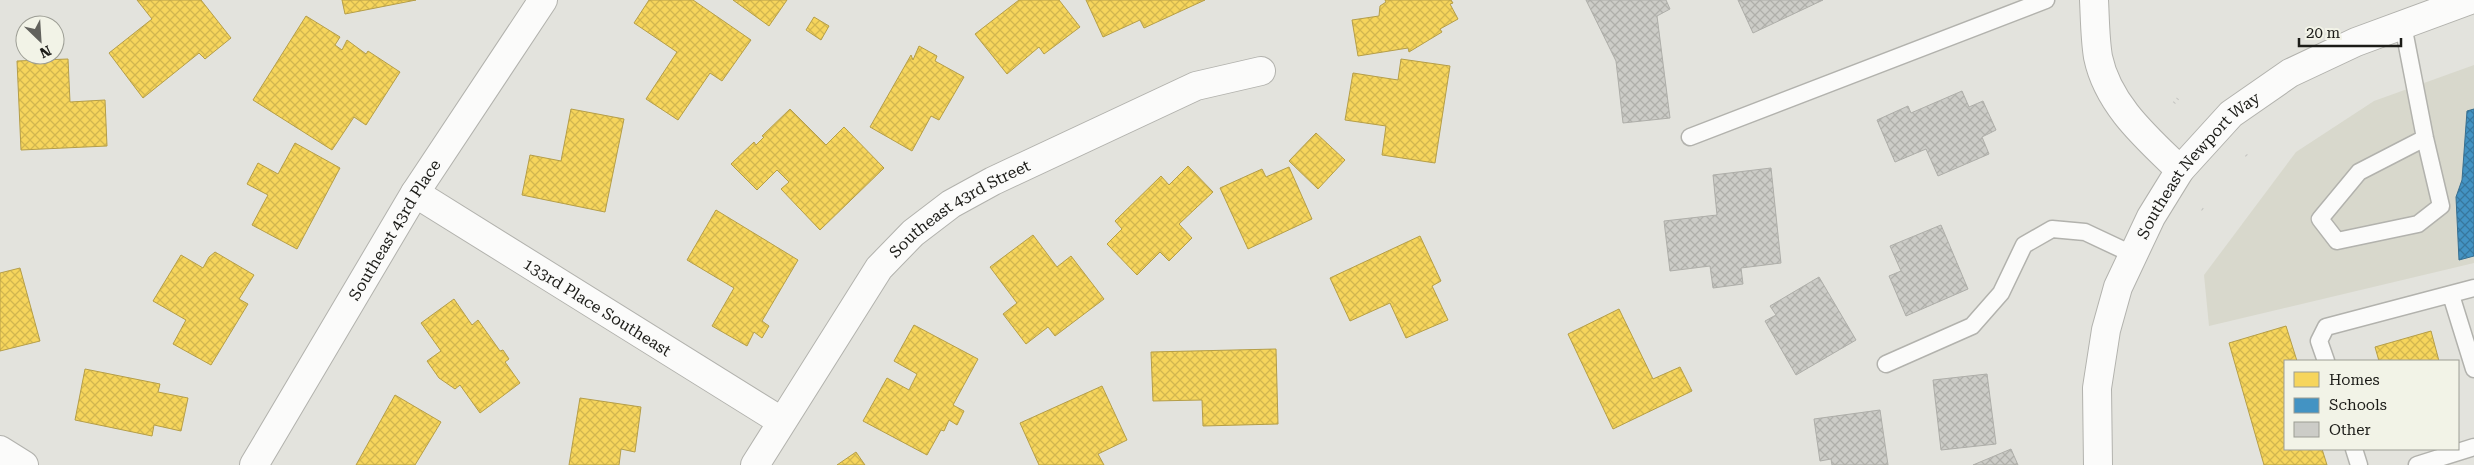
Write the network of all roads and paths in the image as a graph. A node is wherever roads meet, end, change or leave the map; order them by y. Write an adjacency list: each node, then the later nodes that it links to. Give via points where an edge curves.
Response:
1 (543, 0): 12 (street, Southeast 43rd Place)
2 (2046, 0): 9 (lane)
3 (2094, 0): 11 (street, via 2098,58 2110,91 2133,126)
4 (2470, 0): 5 (street, Southeast Newport Way)
5 (2403, 25): 10 (lane); 11 (street, Southeast Newport Way, via 2356,42 2290,73 2231,114)
6 (1261, 71): 21 (street, Southeast 43rd Street, via 1196,86 951,204 913,233 878,268)
7 (2174, 103): 8 (path, via 2180,96)
8 (2181, 104)
9 (1690, 137)
10 (2425, 138): 10 (lane, via 2359,172 2320,219 2337,241 2418,224 2441,206)
11 (2180, 170): 15 (street, Southeast Newport Way, via 2151,217)
12 (414, 194): 21 (street, 133rd Place Southeast); 26 (street, Southeast 43rd Place)
13 (2202, 209): 14 (path)
14 (2206, 212)
15 (2134, 254): 19 (lane, via 2085,232 2052,229 2024,245 2001,293 1972,326); 28 (street, Southeast Newport Way, via 2118,287 2106,330 2097,388)
16 (2474, 288): 17 (lane)
17 (2451, 295): 18 (lane, via 2326,327 2319,341); 20 (lane)
18 (2326, 360)
19 (1886, 364)
20 (2474, 369)
21 (781, 421): 27 (street, Southeast 43rd Street)
22 (2474, 447): 30 (lane)
23 (0, 450): 25 (street)
24 (2354, 450): 29 (lane)
25 (24, 465)
26 (254, 465)
27 (755, 465)
28 (2098, 465)
29 (2359, 465)
30 (2417, 465)

